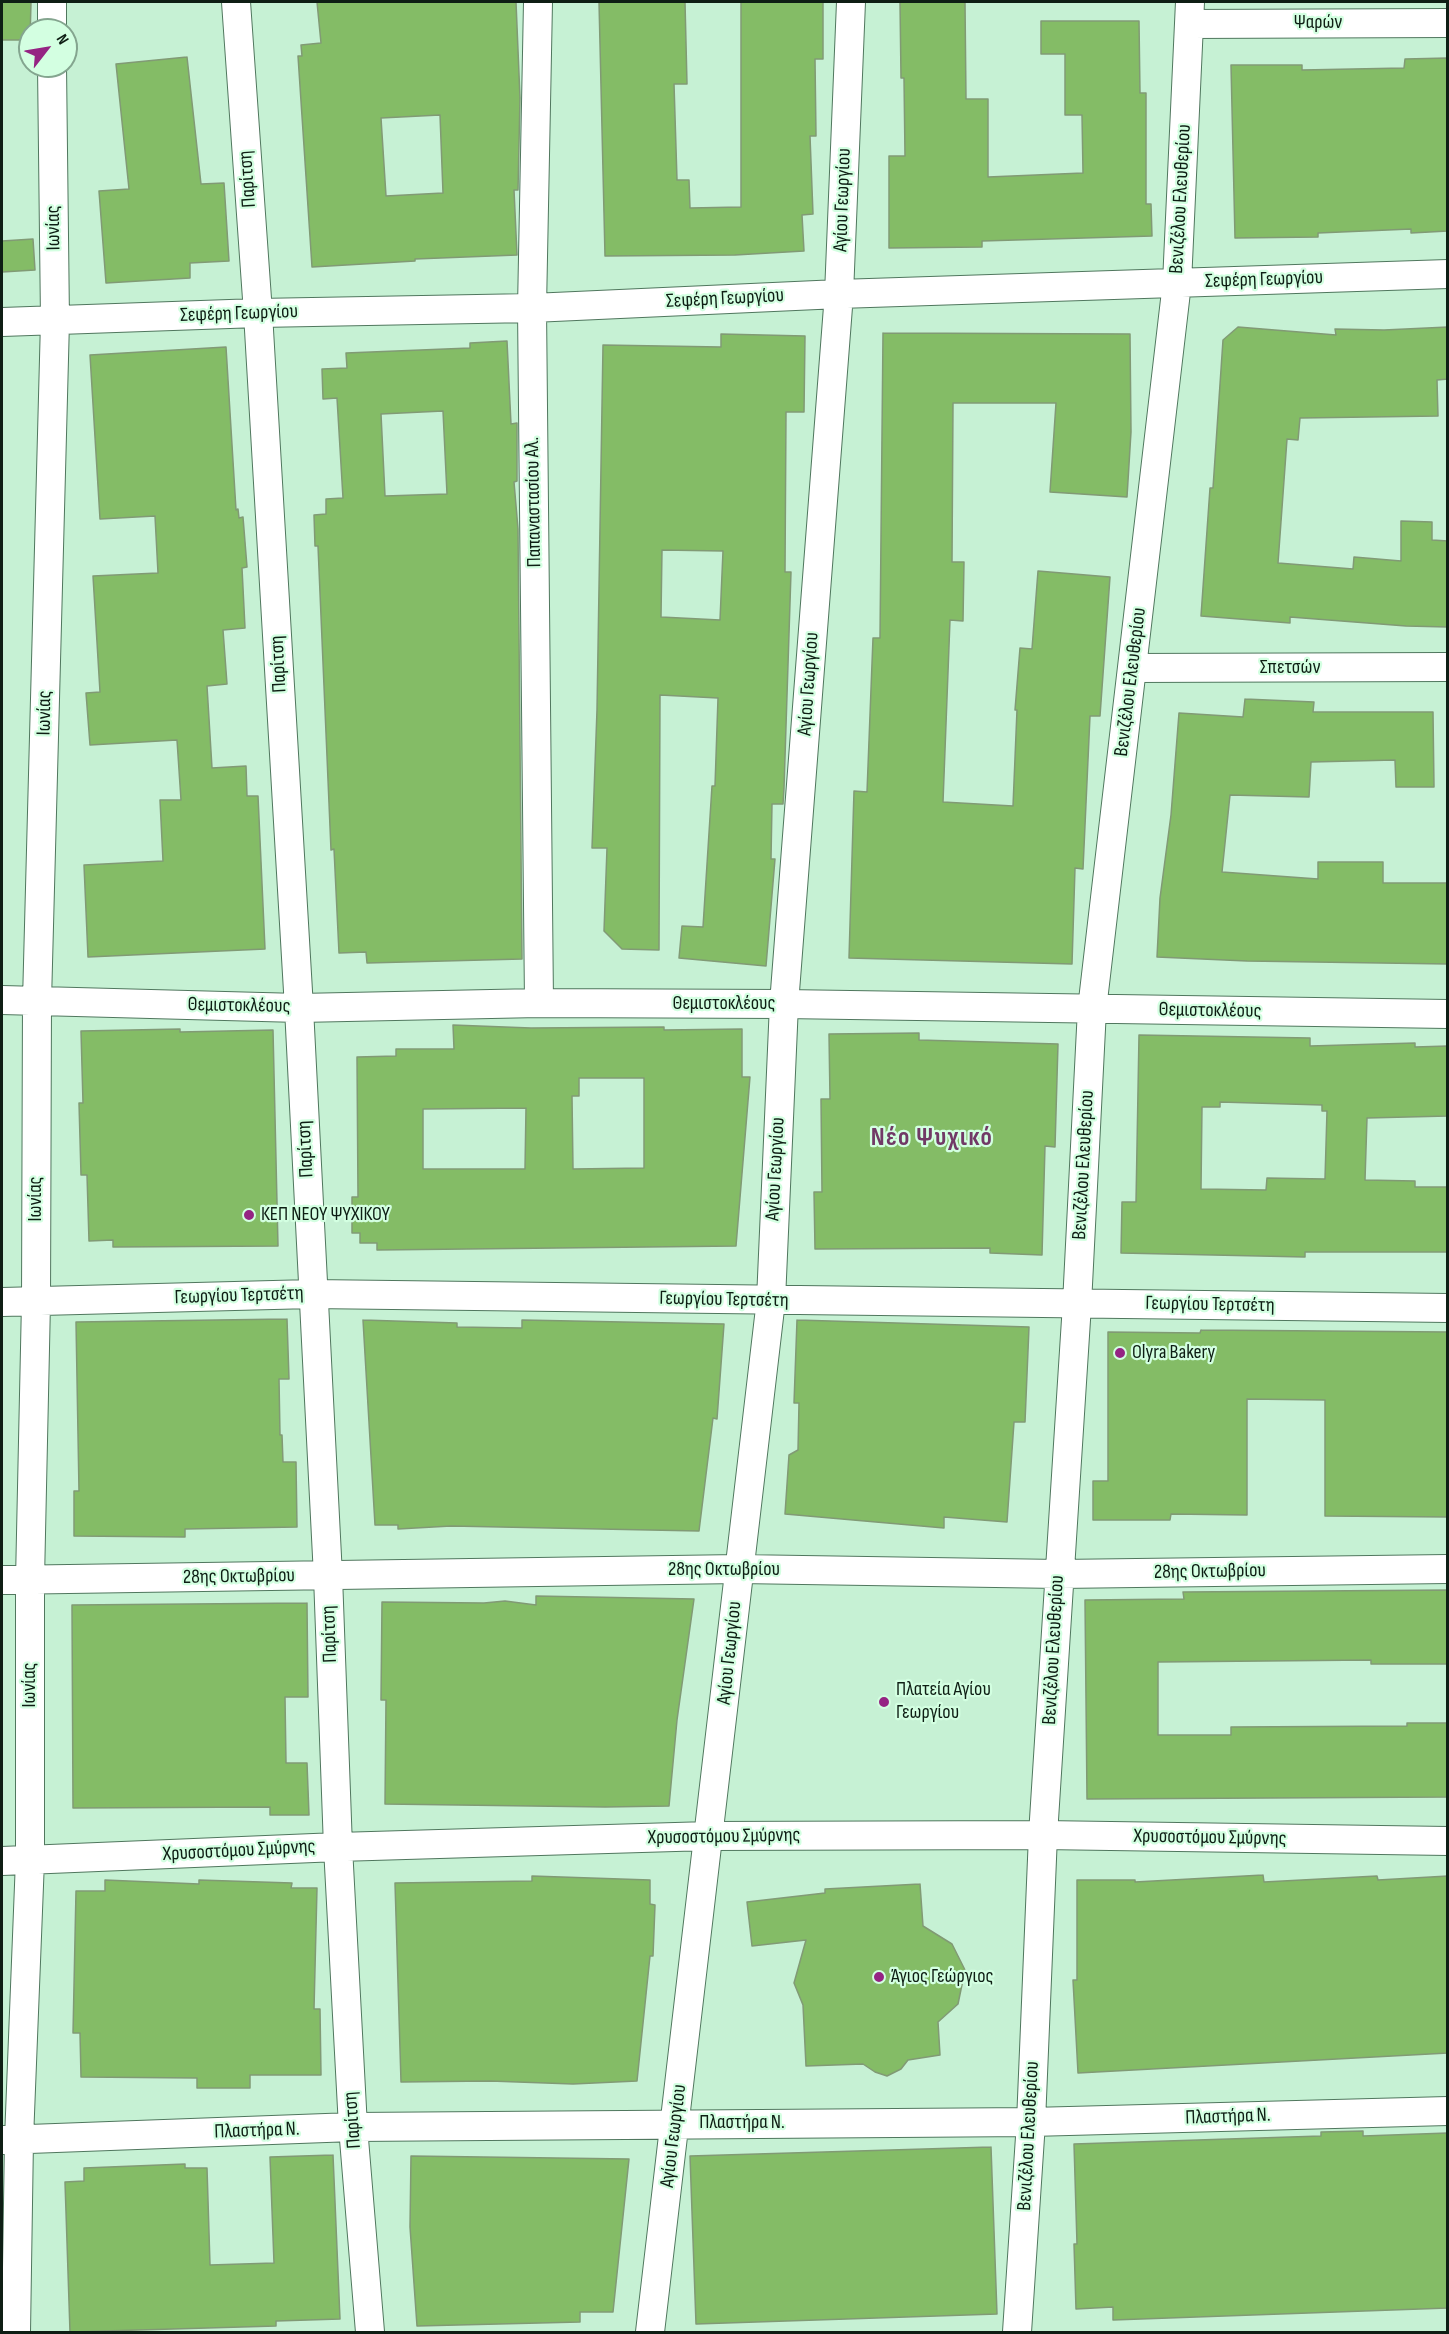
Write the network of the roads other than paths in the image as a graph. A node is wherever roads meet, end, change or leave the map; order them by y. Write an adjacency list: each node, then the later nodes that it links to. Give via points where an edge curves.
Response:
1 (51, 2): 6 (street)
2 (236, 2): 13 (street, Παρίτση)
3 (538, 2): 12 (street, Παπαναστασίου Αλ.)
4 (851, 2): 11 (street, Αγίου Γεωργίου)
5 (1189, 13): 7 (street, Ψαρών); 10 (street, Βενιζέλου Ελευθερίου)
6 (52, 18)
7 (1448, 23)
8 (52, 78): 14 (street, Ιωνίας)
9 (1448, 274): 10 (street, Σεφέρη Γεωργίου)
10 (1177, 283): 11 (street, Σεφέρη Γεωργίου); 17 (street, Βενιζέλου Ελευθερίου)
11 (840, 294): 12 (street, Σεφέρη Γεωργίου); 21 (street, Αγίου Γεωργίου)
12 (532, 308): 13 (street, Σεφέρη Γεωργίου); 20 (street, Παπαναστασίου Αλ.)
13 (258, 313): 14 (street, Σεφέρη Γεωργίου); 22 (street, Παρίτση)
14 (55, 321): 15 (street, Σεφέρη Γεωργίου); 19 (street, Ιωνίας)
15 (2, 322)
16 (1448, 667): 17 (street, Σπετσών)
17 (1133, 668): 23 (street, Βενιζέλου Ελευθερίου)
18 (2, 1000): 19 (street, Θεμιστοκλέους)
19 (37, 1001): 22 (street, Θεμιστοκλέους); 28 (street, Ιωνίας)
20 (539, 1003): 21 (street, Θεμιστοκλέους); 22 (street, Θεμιστοκλέους)
21 (784, 1004): 23 (street, Θεμιστοκλέους); 26 (street, Αγίου Γεωργίου)
22 (299, 1008): 25 (street, Παρίτση)
23 (1092, 1010): 24 (street, Θεμιστοκλέους); 29 (street, Βενιζέλου Ελευθερίου)
24 (1448, 1014)
25 (312, 1294): 26 (street, Γεωργίου Τερτσέτη); 28 (street, Γεωργίου Τερτσέτη); 34 (street, Παρίτση)
26 (771, 1300): 29 (street, Γεωργίου Τερτσέτη); 31 (street, Αγίου Γεωργίου)
27 (2, 1302): 28 (street, Γεωργίου Τερτσέτη)
28 (36, 1302): 36 (street, Ιωνίας)
29 (1077, 1304): 30 (street, Γεωργίου Τερτσέτη); 33 (street, Βενιζέλου Ελευθερίου)
30 (1448, 1308)
31 (740, 1569): 33 (street, 28ης Οκτωβρίου); 34 (street, 28ης Οκτωβρίου); 38 (street, Αγίου Γεωργίου)
32 (1448, 1569): 33 (street, 28ης Οκτωβρίου)
33 (1059, 1574): 37 (street, Βενιζέλου Ελευθερίου)
34 (328, 1576): 36 (street, 28ης Οκτωβρίου); 40 (street, Παρίτση)
35 (2, 1580): 36 (street, 28ης Οκτωβρίου)
36 (30, 1580): 41 (street, Ιωνίας)
37 (1043, 1835): 38 (street, Χρυσοστόμου Σμύρνης); 39 (street, Χρυσοστόμου Σμύρνης); 44 (street, Βενιζέλου Ελευθερίου)
38 (709, 1836): 40 (street, Χρυσοστόμου Σμύρνης); 45 (street, Αγίου Γεωργίου)
39 (1448, 1841)
40 (338, 1846): 41 (street, Χρυσοστόμου Σμύρνης); 46 (street, Παρίτση)
41 (30, 1860): 42 (street, Χρυσοστόμου Σμύρνης); 47 (street, Ιωνίας)
42 (2, 1861)
43 (1448, 2110): 44 (street, Πλαστήρα Ν.)
44 (1031, 2122): 45 (street, Πλαστήρα Ν.); 51 (street, Βενιζέλου Ελευθερίου)
45 (675, 2124): 46 (street, Πλαστήρα Ν.); 50 (street, Αγίου Γεωργίου)
46 (353, 2127): 47 (street, Πλαστήρα Ν.); 49 (street, Παρίτση)
47 (10, 2140): 48 (street, Ιωνίας)
48 (16, 2332)
49 (370, 2332)
50 (650, 2332)
51 (1017, 2332)

